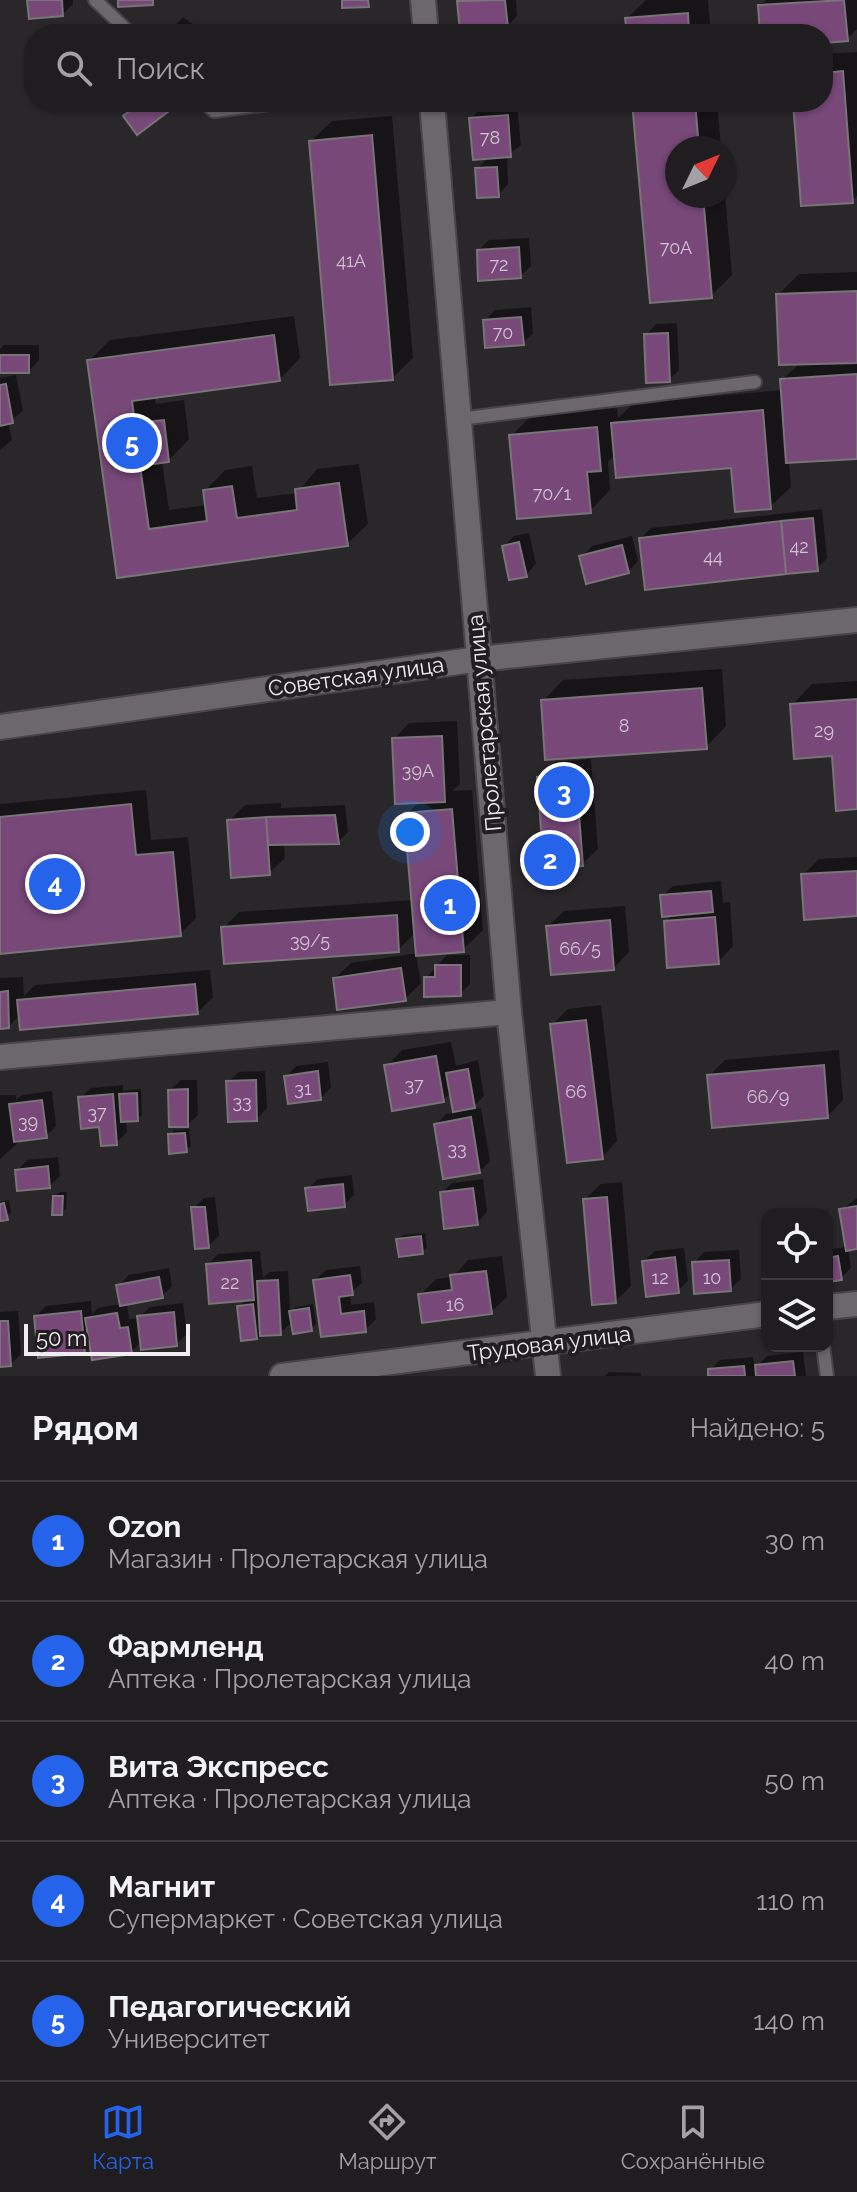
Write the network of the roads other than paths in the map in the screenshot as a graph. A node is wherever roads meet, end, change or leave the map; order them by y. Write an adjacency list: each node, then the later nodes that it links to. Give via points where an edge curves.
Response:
1 (95, 0): 3 (lane)
2 (423, 0): 4 (street)
3 (120, 24)
4 (425, 24)
5 (433, 112): 7 (street, Пролетарская улица)
6 (755, 382): 7 (lane)
7 (459, 419): 9 (street, Пролетарская улица)
8 (857, 620): 9 (street, Советская улица)
9 (479, 659): 10 (street, Советская улица); 11 (street, Пролетарская улица)
10 (0, 727)
11 (509, 1012): 12 (street); 16 (street, Пролетарская улица)
12 (0, 1057)
13 (857, 1304): 14 (street)
14 (833, 1306)
15 (761, 1315): 16 (street, Трудовая улица)
16 (544, 1343): 18 (street, Трудовая улица); 19 (street, Пролетарская улица)
17 (824, 1352): 20 (lane)
18 (282, 1376)
19 (548, 1376)
20 (827, 1376)

